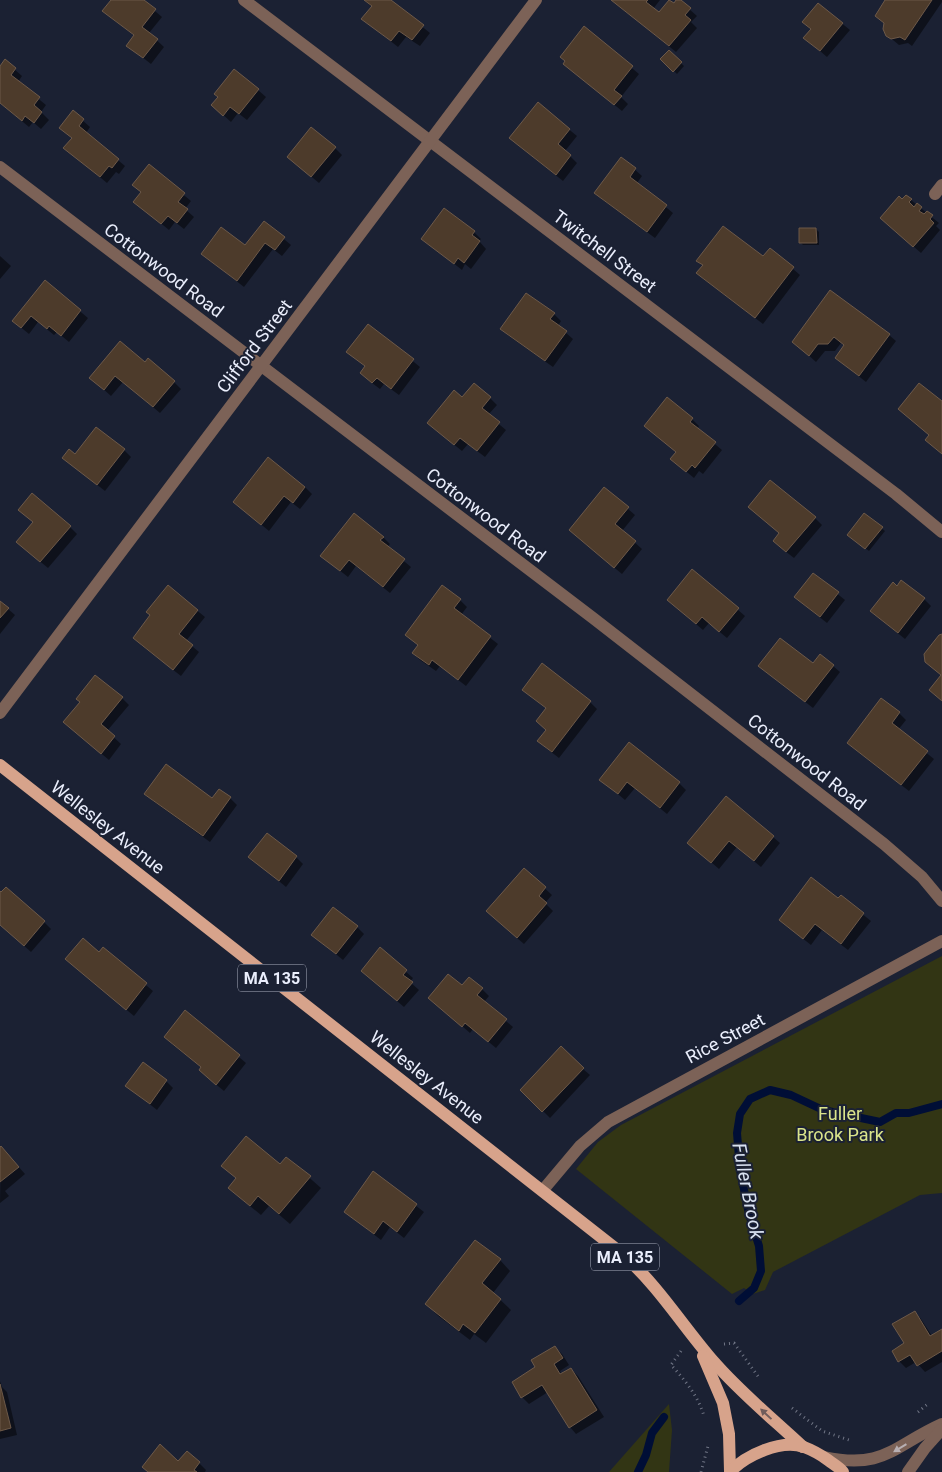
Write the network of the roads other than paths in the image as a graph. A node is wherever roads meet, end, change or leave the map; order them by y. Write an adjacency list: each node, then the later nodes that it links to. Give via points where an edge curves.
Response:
1 (244, 0): 3 (street, Twitchell Street)
2 (536, 0): 3 (street, Clifford Street)
3 (431, 141): 5 (street, Clifford Street); 6 (street, Twitchell Street)
4 (0, 167): 5 (street, Cottonwood Road)
5 (262, 366): 7 (street, Clifford Street); 9 (street, Cottonwood Road, via 884,844)
6 (942, 532)
7 (0, 713)
8 (0, 765): 11 (main road, Wellesley Avenue / MA 135)
9 (942, 901)
10 (942, 941): 11 (street, Rice Street, via 608,1122 580,1146)
11 (543, 1190): 12 (main road, Wellesley Avenue / MA 135, via 639,1269)
12 (694, 1336): 15 (main road, Wellesley Avenue / MA 135, one-way to 12, via 737,1386); 17 (main road, MA 135, via 724,1403)
13 (942, 1424): 16 (street, one-way to 16, via 881,1457 856,1462)
14 (942, 1429): 19 (street)
15 (803, 1446): 16 (main road, MA 135); 17 (main road, via 777,1446 744,1460)
16 (823, 1457): 18 (main road, MA 135)
17 (730, 1472)
18 (843, 1472)
19 (908, 1472)

